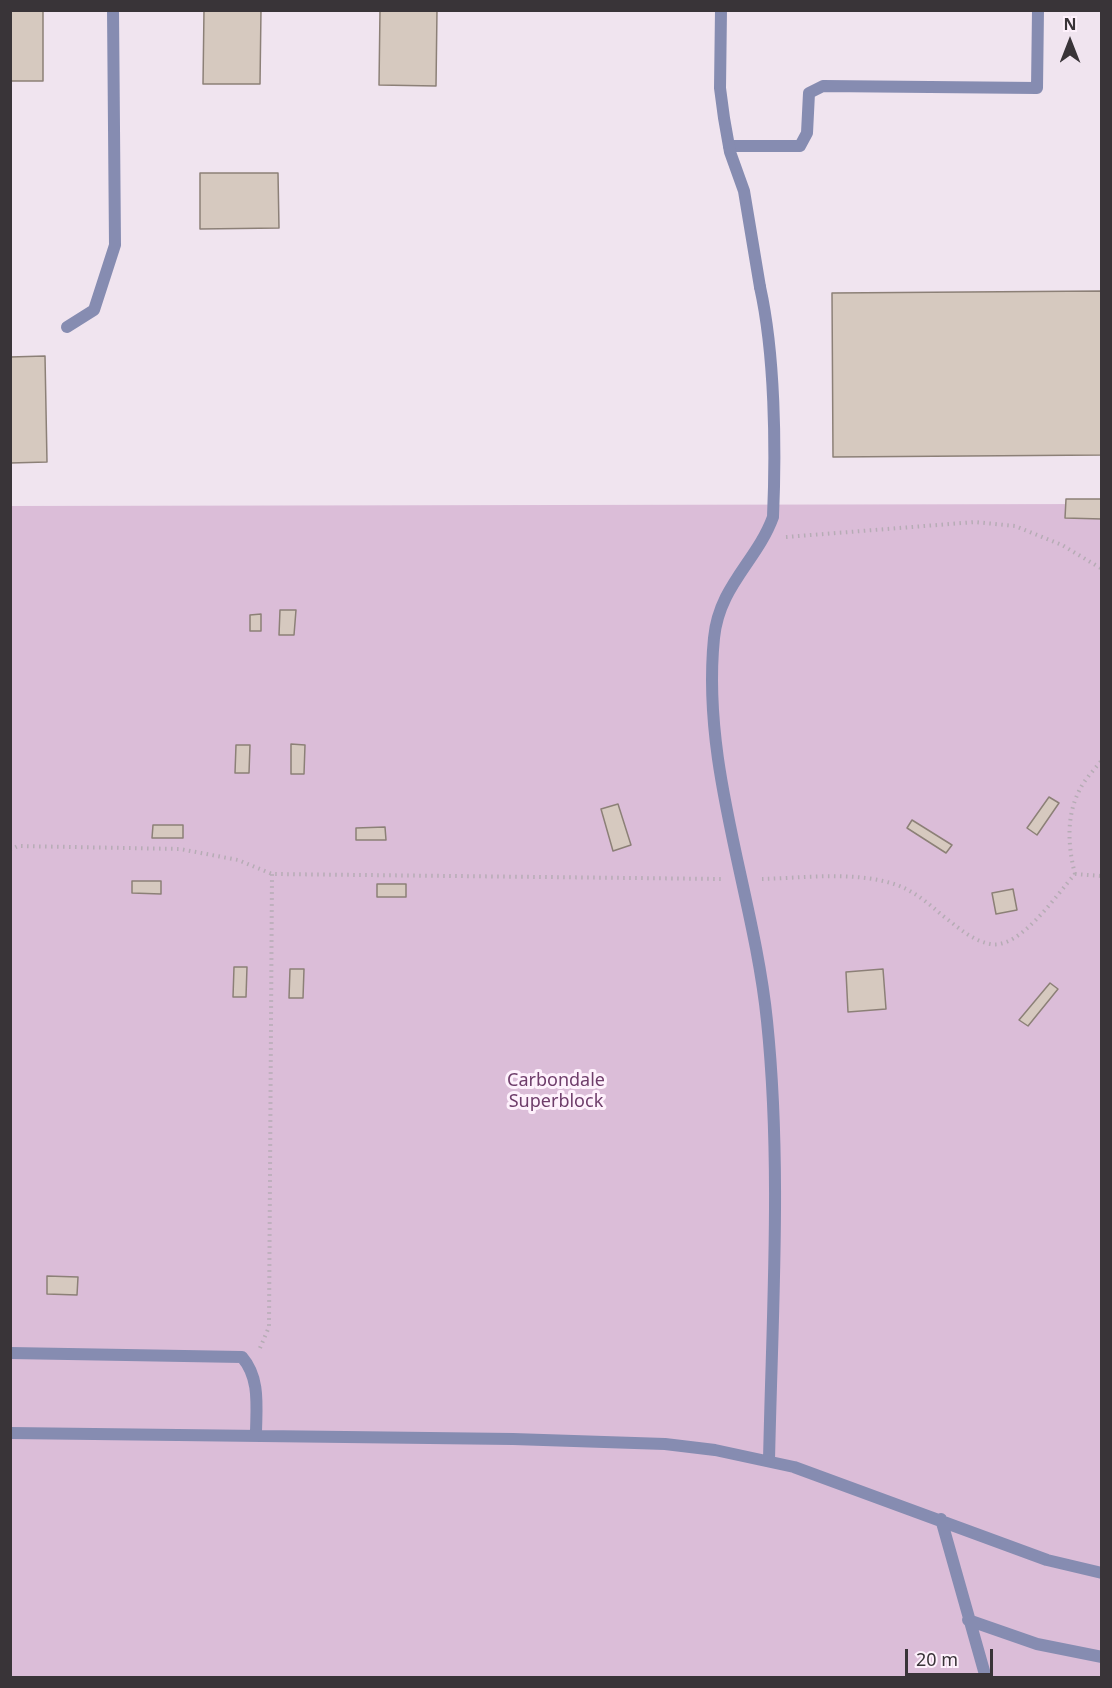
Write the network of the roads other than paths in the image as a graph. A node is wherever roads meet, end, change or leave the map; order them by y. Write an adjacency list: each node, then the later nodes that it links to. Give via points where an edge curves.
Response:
1 (113, 10): 5 (street, via 115,245 94,310)
2 (721, 10): 4 (street, via 720,88)
3 (1038, 10): 4 (street, via 1038,88 823,87 809,93 807,133 800,146)
4 (729, 146): 9 (street, via 744,191 766,312 771,369 772,517 765,539 736,575 722,608 714,636 713,698 720,770 767,1018 773,1085)
5 (67, 327)
6 (10, 1353): 8 (street, via 242,1357 252,1368 256,1383)
7 (10, 1433): 8 (street)
8 (256, 1436): 9 (street, via 606,1441 714,1450)
9 (769, 1461): 10 (street, via 857,1488)
10 (941, 1520): 11 (street, via 1047,1560); 12 (street)
11 (1101, 1573)
12 (969, 1620): 13 (street, via 1038,1644); 14 (street)
13 (1101, 1658)
14 (986, 1677)

